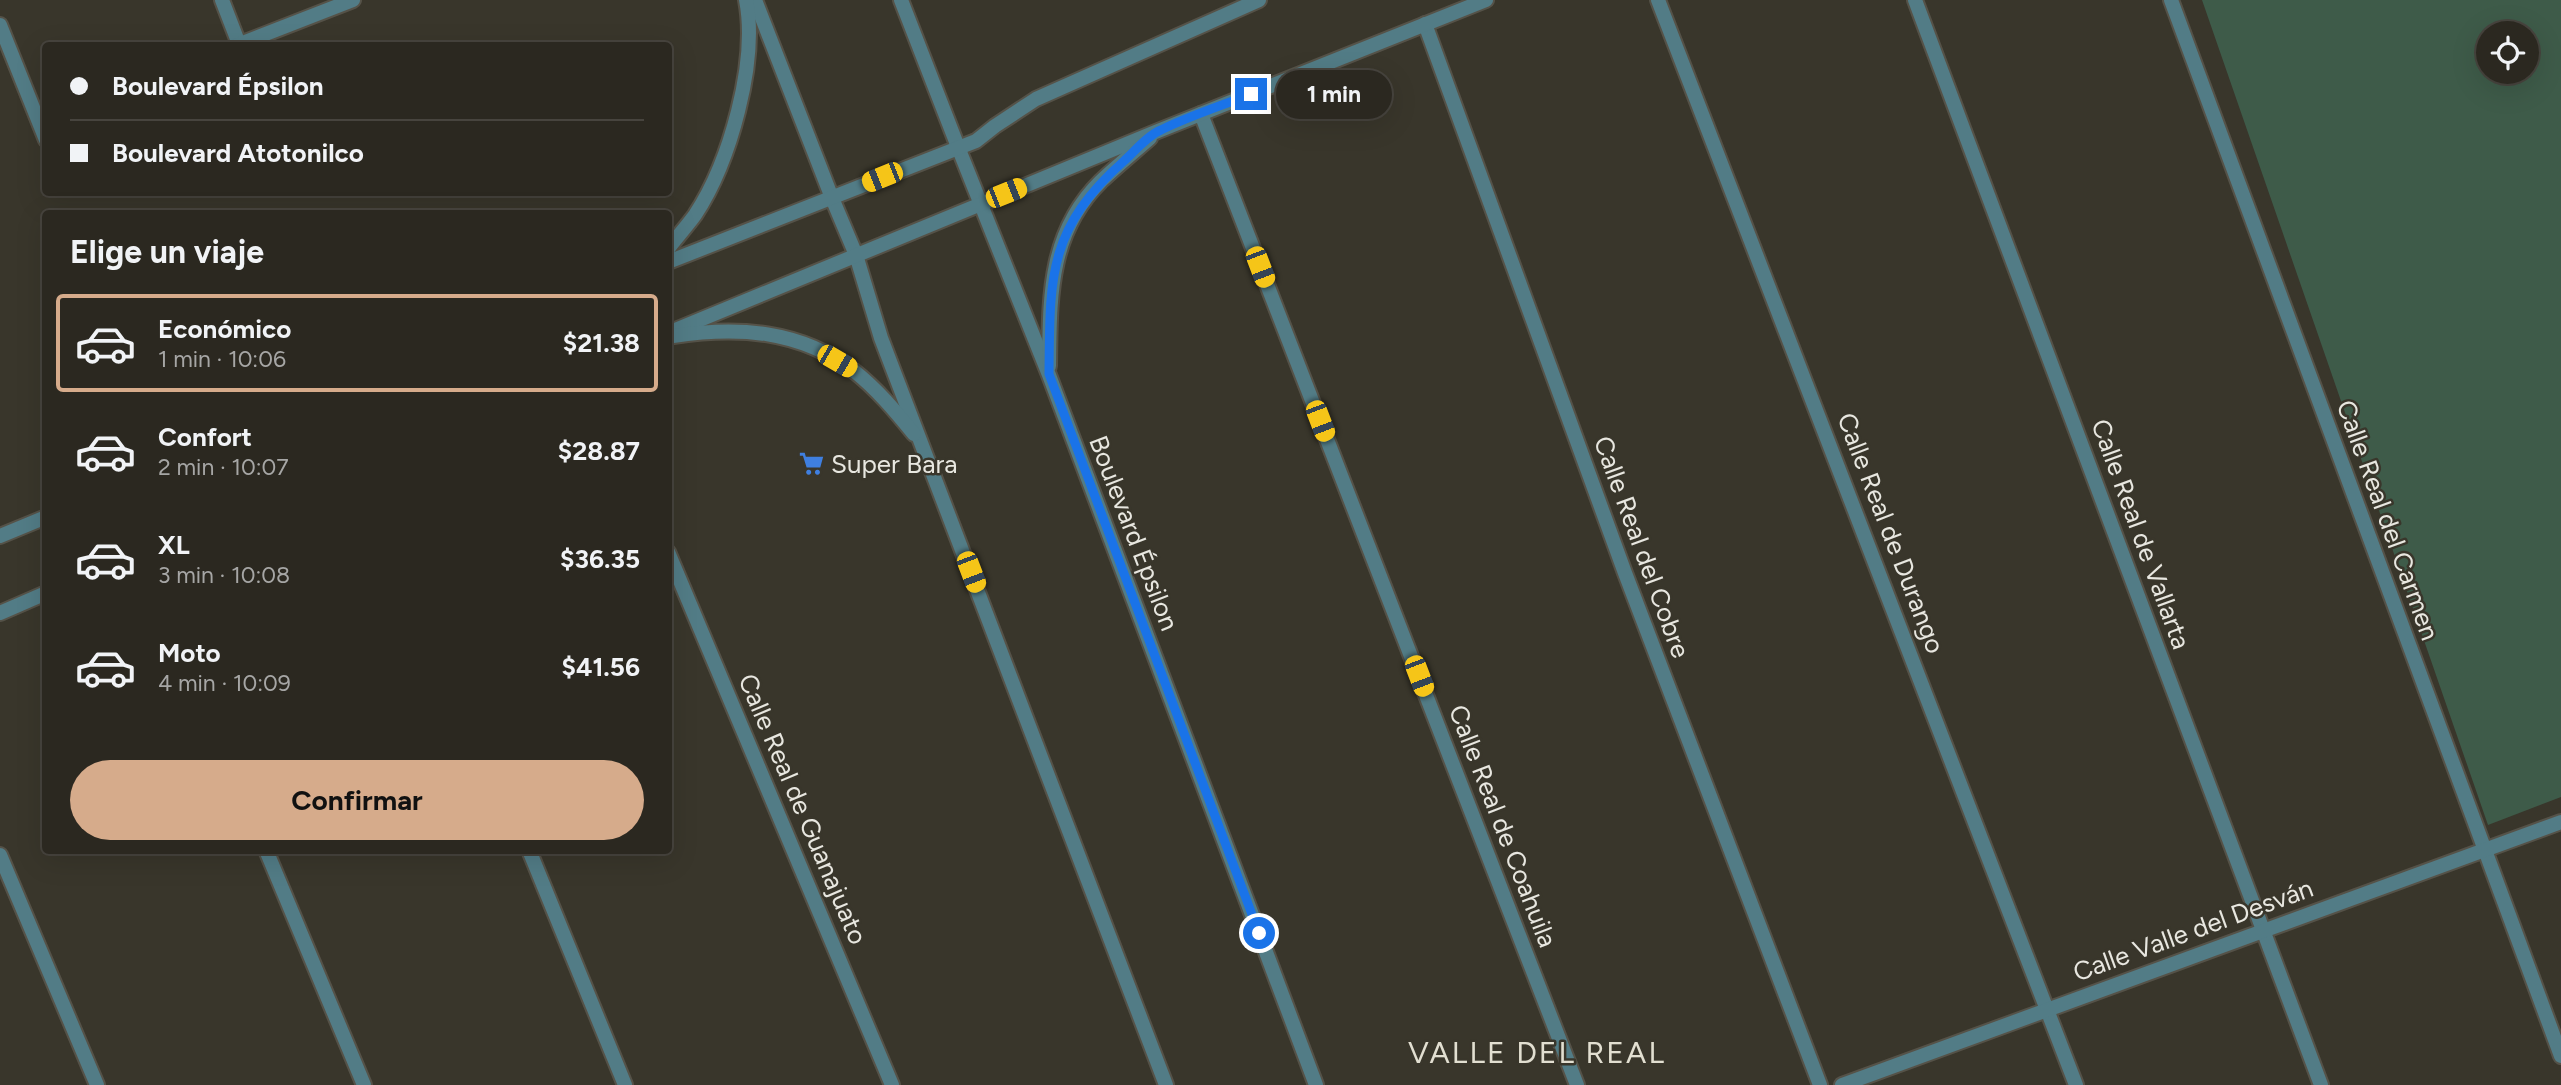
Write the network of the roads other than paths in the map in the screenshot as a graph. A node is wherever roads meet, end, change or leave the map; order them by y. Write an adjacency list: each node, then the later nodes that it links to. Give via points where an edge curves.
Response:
1 (222, 0): 13 (street)
2 (353, 0): 14 (street)
3 (746, 0): 21 (street, via 751,22 737,112 696,213)
4 (755, 0): 19 (street)
5 (901, 0): 18 (street, Boulevard Épsilon)
6 (1259, 0): 18 (street, via 1036,99 976,141)
7 (1486, 0): 11 (street)
8 (1658, 0): 39 (street, Calle Real de Durango)
9 (1915, 0): 38 (street, Calle Real de Vallarta)
10 (2171, 0): 34 (street, Calle Real del Carmen)
11 (1425, 24): 15 (street); 48 (street, Calle Real del Cobre, via 1625,573)
12 (0, 25): 16 (street)
13 (236, 42)
14 (245, 42)
15 (1201, 114): 17 (street); 47 (street, Calle Real de Coahuila)
16 (42, 121)
17 (1158, 131): 20 (street); 26 (street, via 1099,183 1065,233 1051,292)
18 (958, 147): 19 (street); 20 (street, Boulevard Épsilon)
19 (832, 198): 22 (street); 23 (street)
20 (980, 204): 22 (street); 26 (street, Boulevard Épsilon)
21 (672, 243)
22 (856, 255): 24 (street); 27 (street, via 881,338)
23 (672, 260)
24 (672, 333)
25 (672, 335): 27 (street, via 744,331 779,336 820,351 854,371)
26 (1049, 374): 46 (street, Boulevard Épsilon)
27 (922, 443): 45 (street)
28 (42, 519): 29 (street)
29 (0, 536)
30 (672, 562): 44 (street, Calle Real de Guanajuato)
31 (42, 595): 32 (street)
32 (0, 613)
33 (2561, 822): 34 (street, Calle Valle del Desván)
34 (2484, 851): 38 (street, Calle Valle del Desván); 40 (street, Calle Real del Carmen)
35 (268, 854): 42 (street)
36 (530, 854): 43 (street)
37 (0, 855): 41 (street)
38 (2263, 931): 39 (street, Calle Valle del Desván); 51 (street, Calle Real de Vallarta)
39 (2048, 1008): 49 (street, Calle Valle del Desván); 50 (street, Calle Real de Durango)
40 (2561, 1056)
41 (97, 1085)
42 (364, 1085)
43 (625, 1085)
44 (892, 1085)
45 (1166, 1085)
46 (1316, 1085)
47 (1577, 1085)
48 (1820, 1085)
49 (1842, 1085)
50 (2076, 1085)
51 (2321, 1085)

